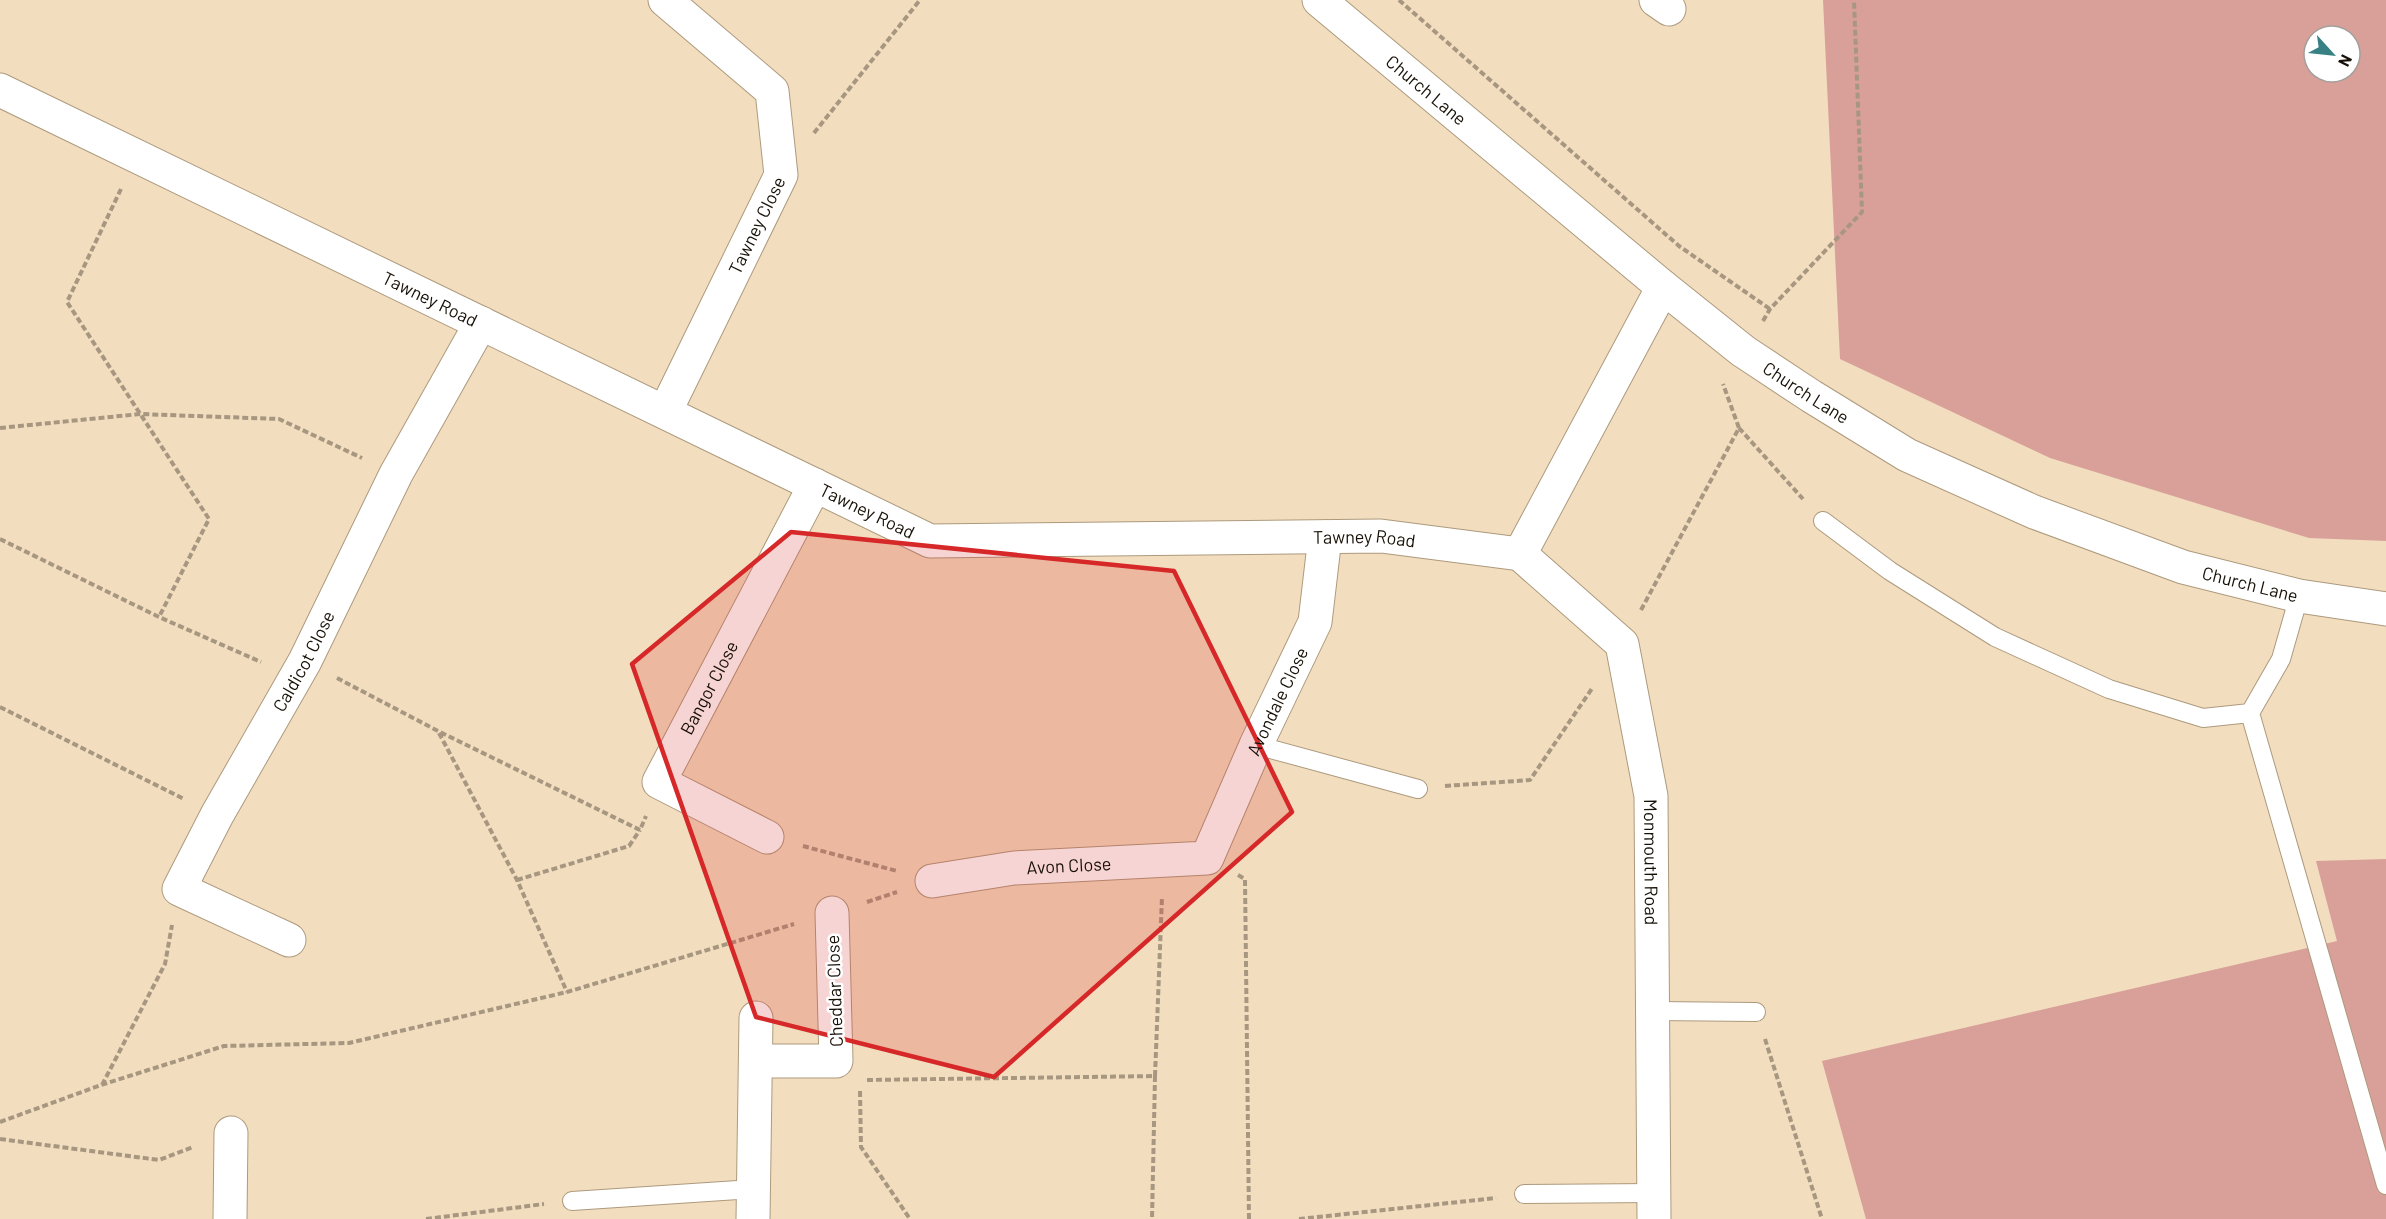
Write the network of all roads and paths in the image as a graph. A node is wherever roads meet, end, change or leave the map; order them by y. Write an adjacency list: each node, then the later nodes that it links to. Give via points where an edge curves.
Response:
1 (665, 0): 8 (street, Tawney Close, via 772,91)
2 (920, 0): 8 (path)
3 (1319, 0): 9 (street, Church Lane)
4 (1399, 0): 10 (path, via 1679,246)
5 (1854, 0): 10 (path, via 1862,212)
6 (2, 95): 7 (street, Tawney Road)
7 (137, 156): 11 (street, Tawney Road); 14 (path, via 67,302)
8 (781, 175): 13 (street, Tawney Close)
9 (1663, 287): 12 (street, Church Lane); 22 (street)
10 (1770, 309): 12 (path)
11 (482, 323): 13 (street, Tawney Road); 17 (street, Caldicot Close)
12 (1743, 351): 16 (path, via 1721,379); 23 (street, Church Lane, via 1907,454 2034,512 2183,567)
13 (665, 412): 18 (street, Tawney Road)
14 (140, 414): 15 (path); 17 (path, via 279,419); 25 (path, via 209,519)
15 (0, 428)
16 (1739, 428): 19 (path); 26 (path)
17 (396, 474): 27 (street, Caldicot Close)
18 (815, 485): 20 (street, Tawney Road, via 930,541); 32 (street, Bangor Close)
19 (1823, 521): 29 (lane, via 1890,571 1995,638 2109,689 2203,718)
20 (1325, 537): 22 (street, Tawney Road, via 1381,536); 31 (street, Avondale Close, via 1315,622)
21 (0, 539): 25 (path)
22 (1520, 554): 26 (street)
23 (2299, 596): 24 (street, Church Lane); 29 (lane, via 2281,659)
24 (2386, 609)
25 (159, 617): 27 (path)
26 (1622, 644): 33 (path, via 1530,780); 44 (street, Monmouth Road, via 1651,796)
27 (300, 669): 30 (path); 34 (street, Caldicot Close)
28 (0, 707): 34 (path)
29 (2250, 713): 53 (lane)
30 (438, 731): 35 (path); 38 (path)
31 (1256, 745): 33 (lane); 37 (street, Avondale Close)
32 (659, 782): 35 (path); 36 (street)
33 (1418, 789)
34 (217, 815): 40 (street, Caldicot Close)
35 (640, 830): 38 (path, via 629,846)
36 (767, 837): 39 (path)
37 (1207, 858): 39 (street, Avon Close, via 1014,868); 48 (path, via 1162,897); 62 (path, via 1245,879)
38 (517, 880): 43 (path)
39 (932, 881): 41 (path)
40 (179, 889): 42 (street); 49 (path, via 165,964)
41 (832, 913): 43 (path); 47 (street, Cheddar Close, via 836,1060)
42 (289, 940)
43 (567, 993): 49 (path, via 349,1043 224,1046)
44 (1654, 1011): 45 (lane); 57 (street, Monmouth Road)
45 (1756, 1012): 64 (path)
46 (756, 1018): 47 (street)
47 (756, 1061): 56 (street)
48 (1155, 1076): 60 (path, via 860,1080 861,1147); 61 (path)
49 (102, 1085): 50 (path)
50 (0, 1122)
51 (231, 1133): 52 (path, via 159,1160); 58 (street)
52 (0, 1139)
53 (2386, 1185)
54 (1524, 1194): 57 (lane); 63 (path)
55 (572, 1201): 56 (lane); 59 (path)
56 (753, 1204)
57 (1654, 1206)
58 (230, 1219)
59 (426, 1219)
60 (910, 1219)
61 (1152, 1219)
62 (1249, 1219)
63 (1299, 1219)
64 (1822, 1219)

